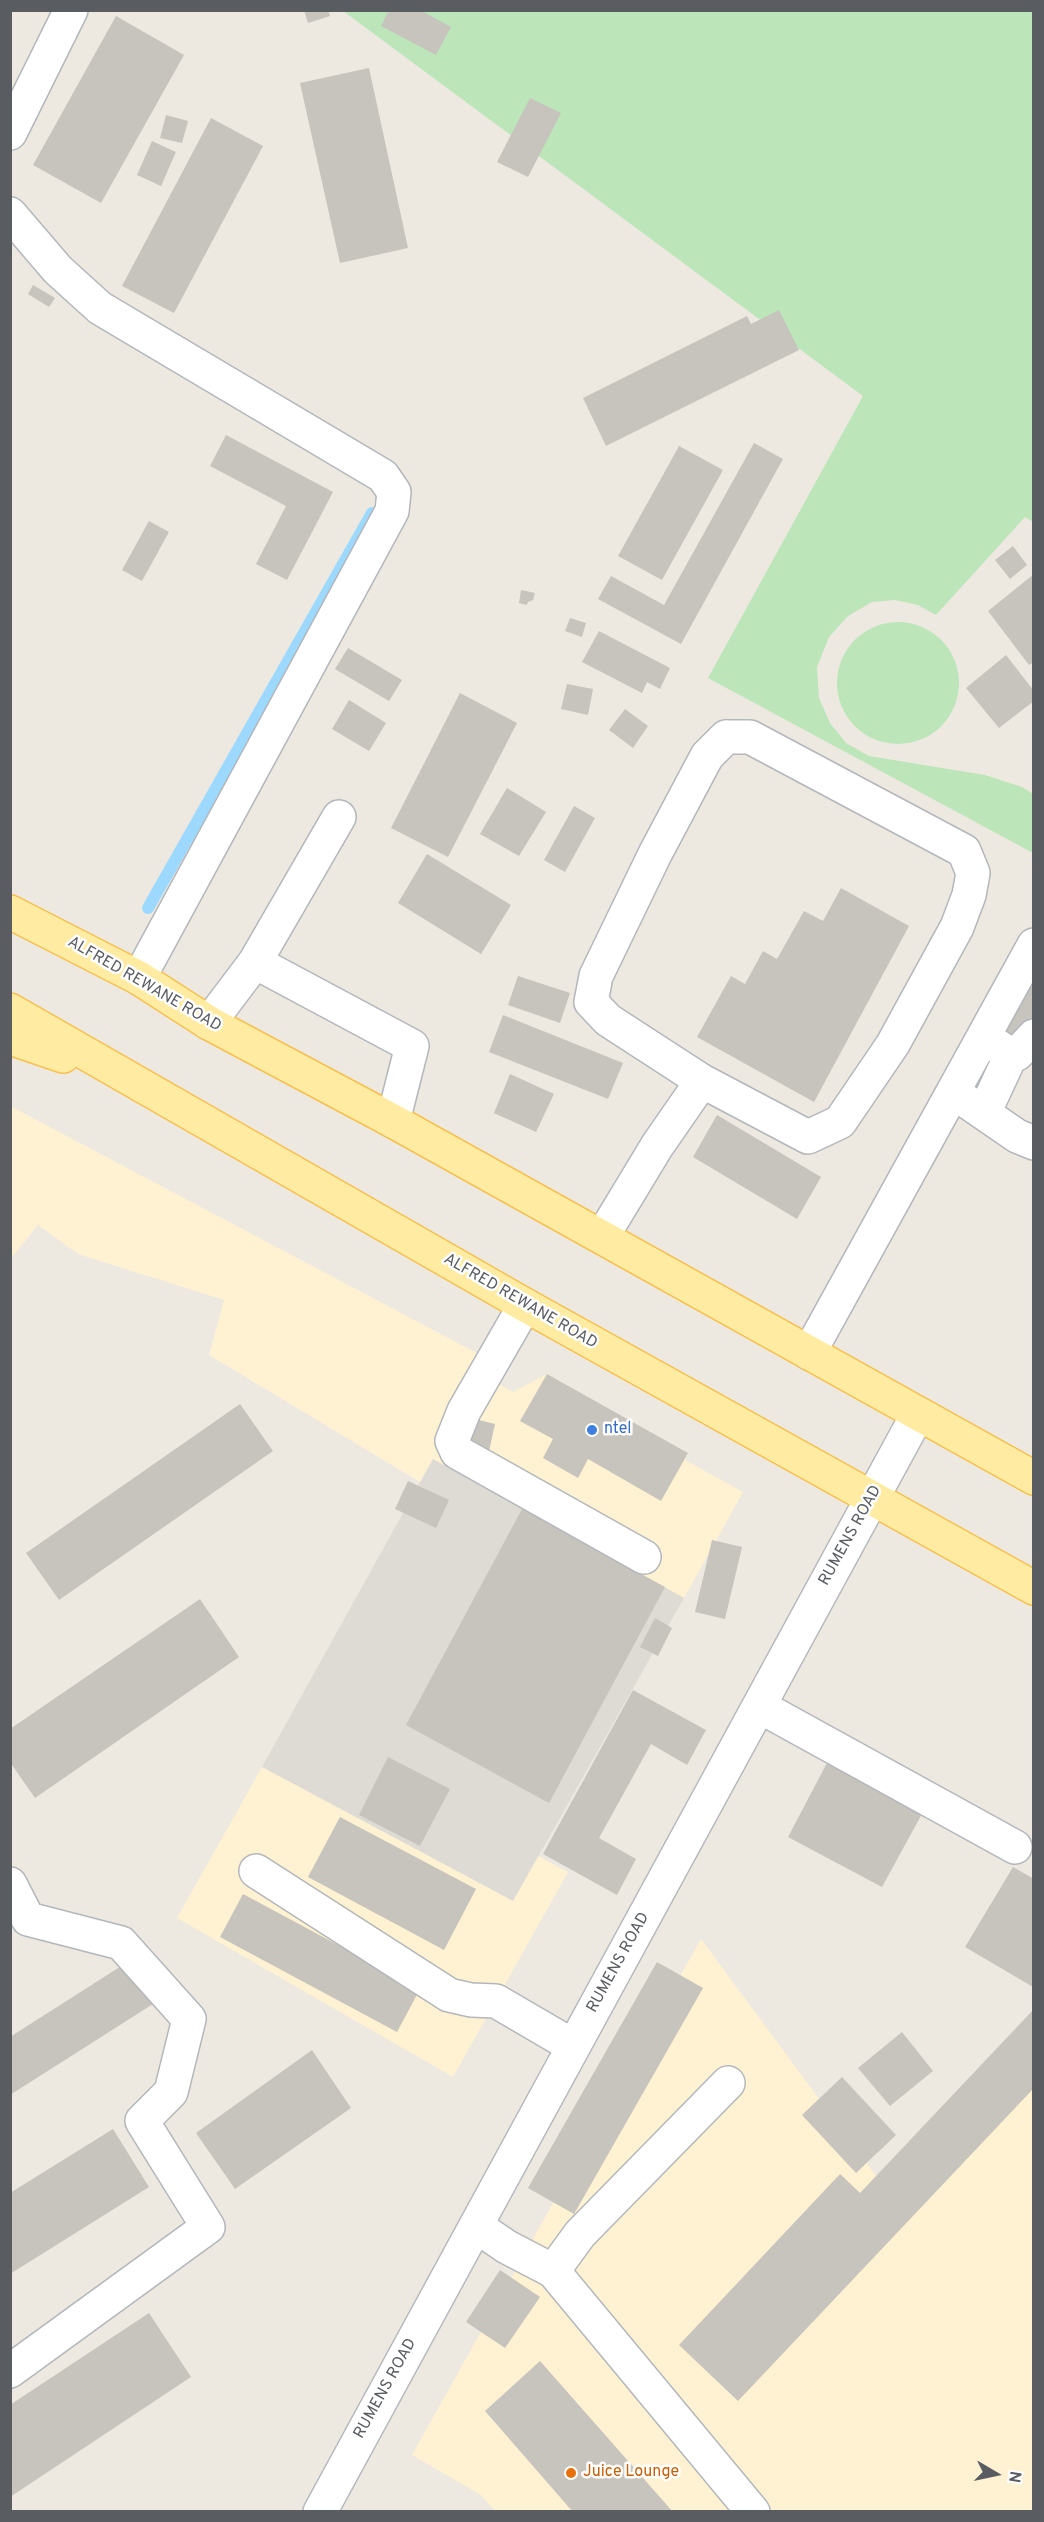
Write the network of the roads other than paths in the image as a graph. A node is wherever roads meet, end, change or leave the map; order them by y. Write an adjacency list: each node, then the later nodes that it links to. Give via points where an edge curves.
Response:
1 (70, 10): 2 (street)
2 (10, 133)
3 (10, 214): 9 (street, via 58,270 100,308 383,476 394,492 393,511)
4 (339, 817): 8 (street)
5 (10, 902): 9 (main road)
6 (10, 912): 9 (main road, ALFRED REWANE ROAD)
7 (1034, 945): 12 (street)
8 (255, 962): 11 (street); 19 (street, via 412,1046)
9 (139, 978): 11 (main road, ALFRED REWANE ROAD)
10 (10, 1010): 15 (main road, ALFRED REWANE ROAD)
11 (209, 1023): 19 (main road, ALFRED REWANE ROAD)
12 (984, 1037): 14 (street); 17 (street)
13 (10, 1038): 15 (main road)
14 (1022, 1046): 18 (street)
15 (132, 1079): 22 (main road, ALFRED REWANE ROAD)
16 (702, 1082): 16 (street, via 808,1137 840,1122 893,1044 957,927 973,873 964,851 750,737 726,737 707,756 655,854 596,976 591,1002 608,1020); 21 (street, via 657,1146)
17 (953, 1092): 18 (street); 23 (street)
18 (984, 1113): 20 (street, via 1023,1140)
19 (393, 1121): 21 (main road, ALFRED REWANE ROAD)
20 (1034, 1143)
21 (602, 1237): 23 (main road, ALFRED REWANE ROAD)
22 (525, 1305): 26 (main road, ALFRED REWANE ROAD); 27 (street, via 464,1411 452,1441 457,1452)
23 (809, 1353): 24 (main road, ALFRED REWANE ROAD)
24 (918, 1414): 25 (main road, ALFRED REWANE ROAD); 26 (street, RUMENS ROAD)
25 (1034, 1478)
26 (872, 1498): 28 (main road, ALFRED REWANE ROAD); 29 (street, RUMENS ROAD)
27 (644, 1557)
28 (1034, 1588)
29 (759, 1706): 30 (street); 34 (street, RUMENS ROAD)
30 (1015, 1847)
31 (256, 1871): 34 (street, via 449,1995 496,2001)
32 (10, 1884): 33 (street)
33 (20, 1925): 38 (street, via 121,1943 189,2019 171,2092 142,2121 208,2227)
34 (573, 2046): 36 (street, RUMENS ROAD)
35 (728, 2083): 37 (street, via 580,2234)
36 (476, 2226): 37 (street); 39 (street, RUMENS ROAD)
37 (553, 2271): 40 (street)
38 (10, 2371)
39 (320, 2511)
40 (753, 2511)

